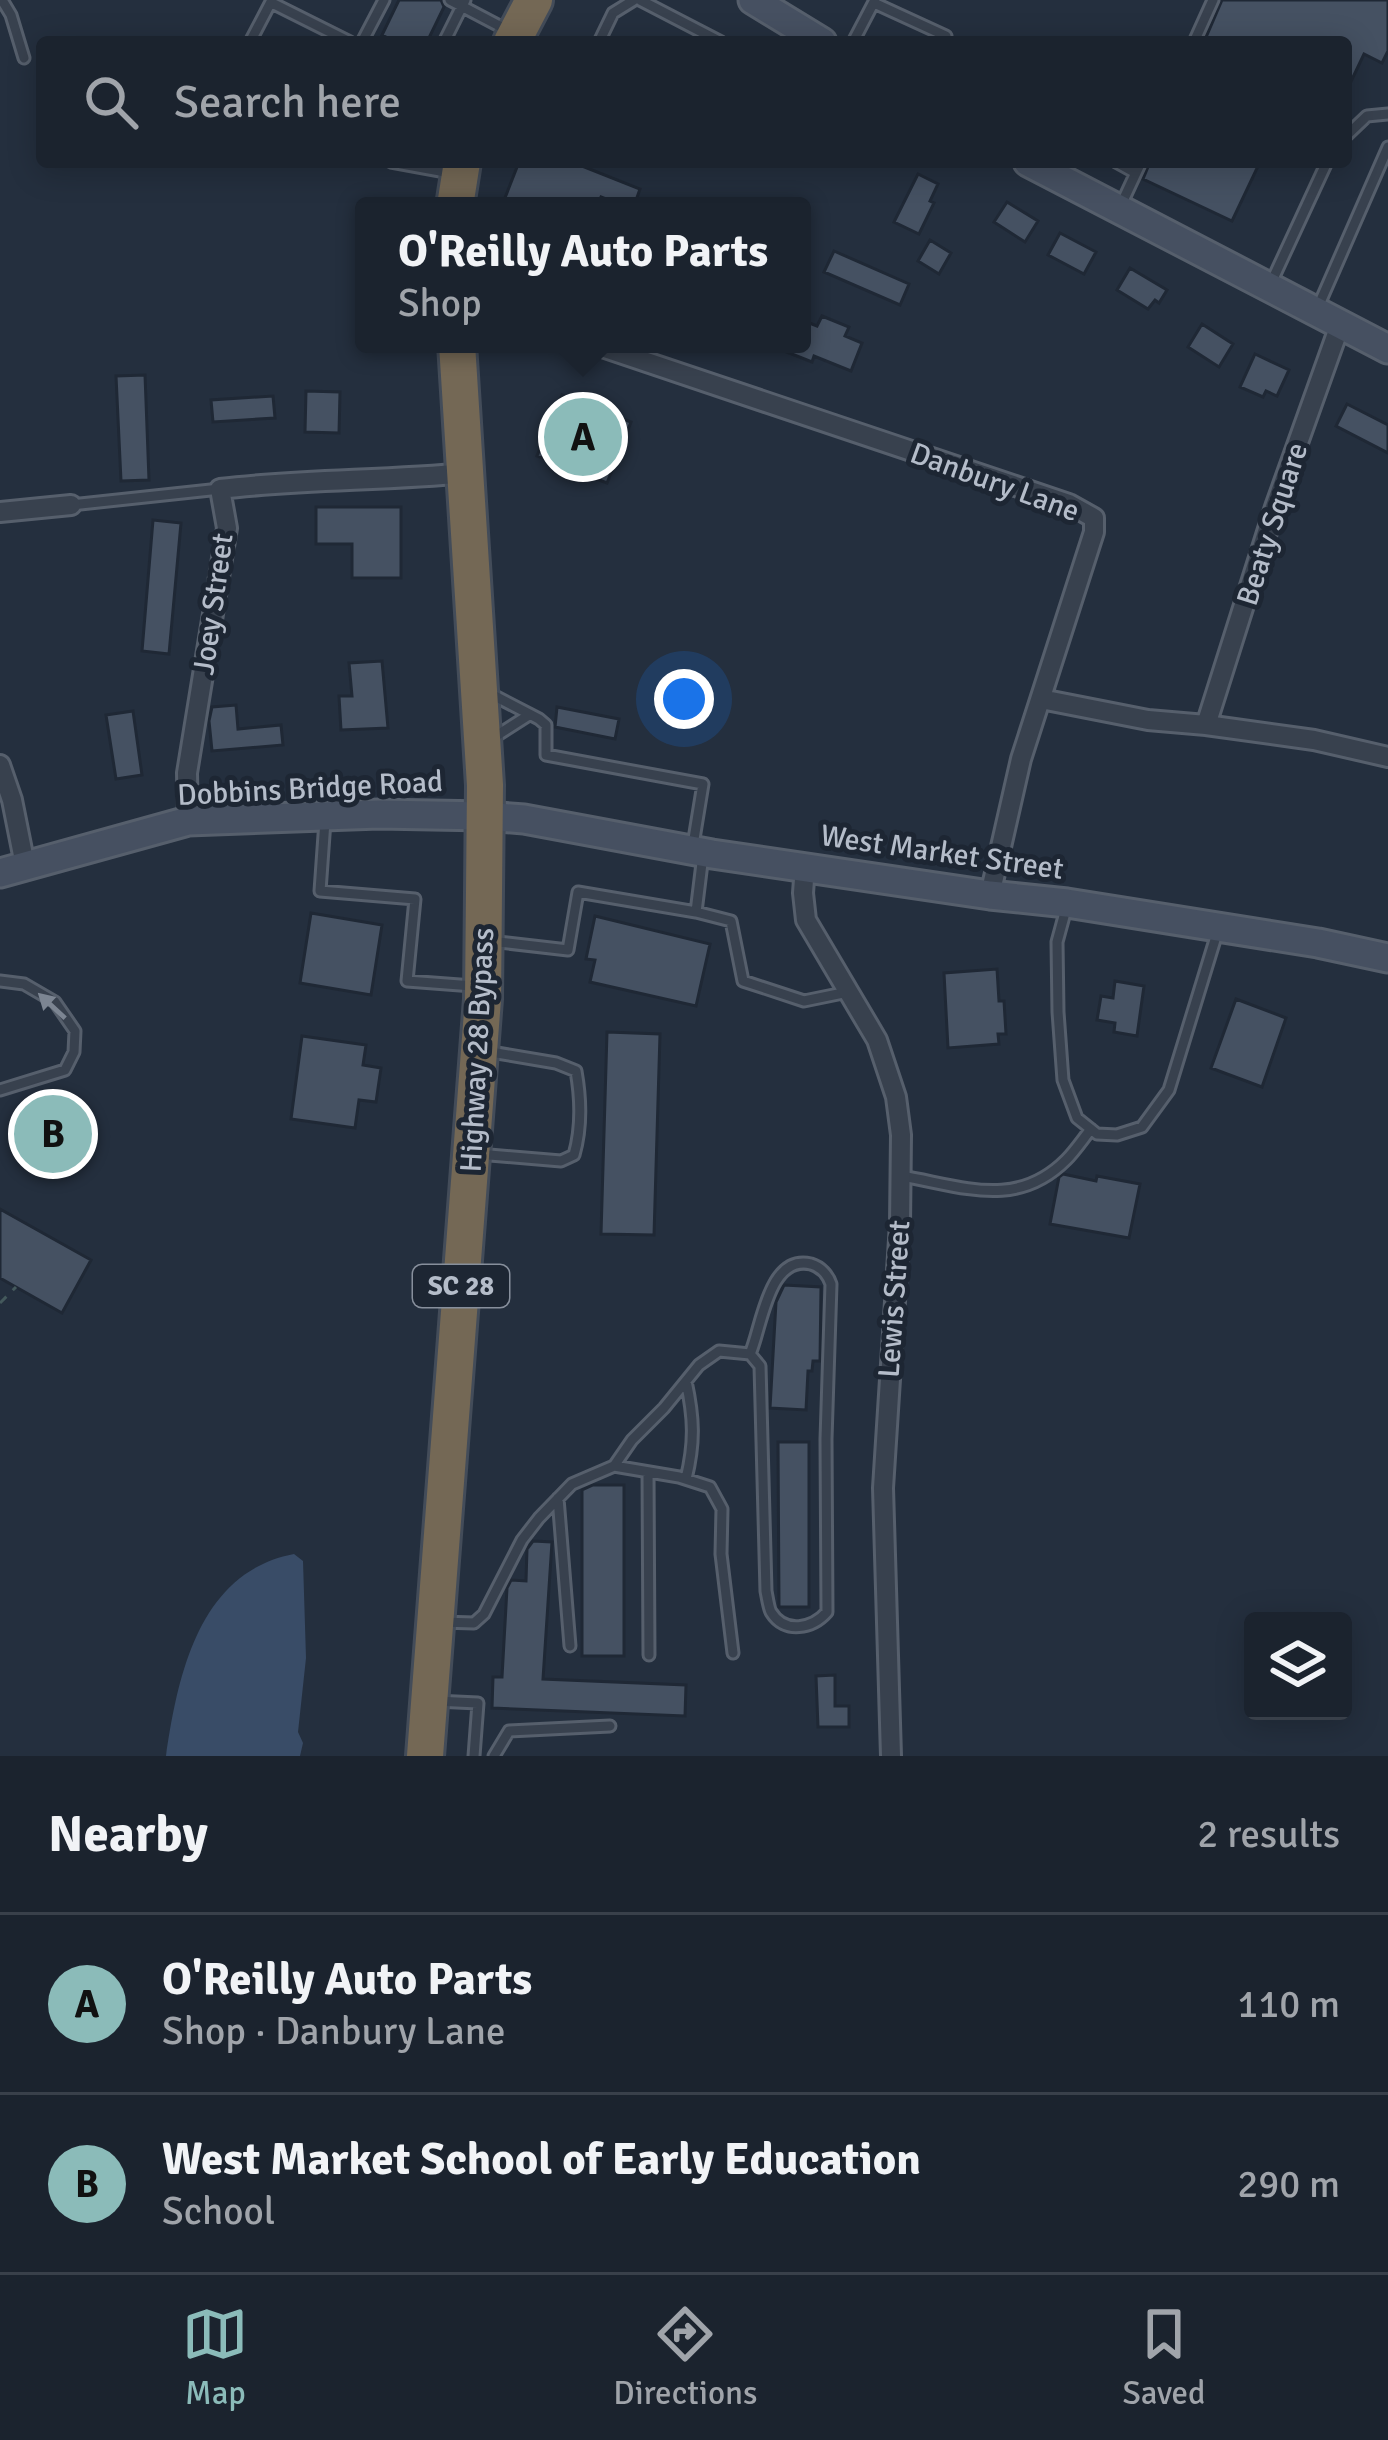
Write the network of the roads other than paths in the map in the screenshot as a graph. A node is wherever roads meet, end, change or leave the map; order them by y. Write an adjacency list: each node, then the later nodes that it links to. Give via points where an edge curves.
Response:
1 (2, 0): 23 (lane)
2 (384, 0): 14 (lane)
3 (450, 0): 10 (lane)
4 (534, 0): 17 (highway)
5 (637, 0): 18 (lane, via 614,13); 19 (lane)
6 (754, 0): 11 (main road)
7 (1213, 0): 22 (lane)
8 (272, 2): 12 (lane); 13 (lane)
9 (875, 2): 20 (lane); 21 (lane)
10 (463, 3): 15 (lane); 16 (lane)
11 (784, 32)
12 (258, 36)
13 (338, 36)
14 (365, 36)
15 (447, 36)
16 (511, 36)
17 (515, 36)
18 (601, 36)
19 (709, 36)
20 (856, 36)
21 (938, 36)
22 (1197, 36)
23 (24, 58)
24 (1388, 114): 25 (lane, via 1367,116)
25 (1352, 130)
26 (1387, 152): 34 (lane)
27 (412, 168): 31 (lane)
28 (1039, 168): 32 (main road)
29 (1138, 168): 32 (lane)
30 (1324, 168): 33 (lane)
31 (458, 181)
32 (1119, 210): 33 (main road)
33 (1268, 288): 34 (main road)
34 (1328, 318): 35 (main road); 45 (street, Beaty Square)
35 (1388, 349)
36 (458, 353): 38 (highway, Highway 28 Bypass / SC 28)
37 (619, 353): 43 (street, Danbury Lane, via 1094,518)
38 (466, 473): 39 (street, Joey Street); 42 (highway, Highway 28 Bypass / SC 28)
39 (220, 489): 40 (lane); 51 (street, Joey Street, via 227,528 187,773)
40 (71, 505): 41 (street)
41 (0, 512)
42 (479, 688): 44 (lane); 46 (highway, Highway 28 Bypass / SC 28)
43 (1041, 699): 45 (street); 55 (street, Danbury Lane)
44 (529, 716): 46 (lane); 52 (lane, via 546,725 546,754 703,784)
45 (1206, 725): 47 (street)
46 (482, 744): 50 (highway, Highway 28 Bypass / SC 28)
47 (1388, 758)
48 (0, 765): 54 (street, via 12,800)
49 (325, 816): 50 (main road, Dobbins Bridge Road); 51 (main road, Dobbins Bridge Road); 62 (lane, via 320,891 415,899 407,981)
50 (485, 816): 52 (main road, West Market Street); 59 (highway, Highway 28 Bypass / SC 28)
51 (188, 821): 54 (main road, Dobbins Bridge Road)
52 (697, 851): 53 (main road, West Market Street); 57 (lane)
53 (805, 866): 55 (main road, West Market Street); 63 (street, Lewis Street, via 806,920)
54 (12, 869)
55 (990, 895): 56 (main road, West Market Street)
56 (1067, 903): 58 (main road, West Market Street); 66 (lane, via 1057,942 1063,1080 1077,1118)
57 (696, 912): 59 (lane, via 578,892 568,950); 63 (lane, via 730,921 742,981 804,1001)
58 (1219, 928): 60 (main road, West Market Street); 66 (lane, via 1169,1090 1142,1127 1117,1135)
59 (484, 941): 62 (highway, Highway 28 Bypass / SC 28)
60 (1388, 958)
61 (0, 981): 65 (lane, one-way to 61, via 65,1070 75,1031 55,1002)
62 (484, 986): 64 (highway, Highway 28 Bypass / SC 28)
63 (848, 992): 68 (street, Lewis Street, via 877,1040 896,1097)
64 (479, 1050): 67 (highway, Highway 28 Bypass / SC 28); 67 (lane, via 575,1071 579,1138 574,1155 561,1161)
65 (0, 1090)
66 (1090, 1129): 68 (lane, via 1064,1162 1025,1188 999,1193)
67 (472, 1154): 75 (highway, Highway 28 Bypass / SC 28)
68 (901, 1176): 84 (street, Lewis Street, via 883,1488)
69 (750, 1354): 69 (lane, via 760,1366 770,1611 796,1628 813,1625 826,1612 828,1275 812,1264 779,1274); 70 (lane, via 719,1351)
70 (686, 1381): 71 (lane); 73 (lane, via 694,1447)
71 (614, 1466): 72 (lane); 74 (lane)
72 (648, 1472): 73 (lane); 78 (lane)
73 (686, 1479): 77 (lane, via 710,1486 722,1509)
74 (558, 1498): 75 (lane, via 522,1540 484,1614 474,1623); 76 (lane)
75 (436, 1622): 79 (highway, Highway 28 Bypass / SC 28)
76 (570, 1646)
77 (733, 1653)
78 (650, 1655)
79 (429, 1701): 81 (highway, Highway 28 Bypass / SC 28); 82 (lane, via 478,1703)
80 (610, 1726): 83 (lane, via 509,1732)
81 (425, 1756)
82 (474, 1756)
83 (494, 1756)
84 (891, 1756)

